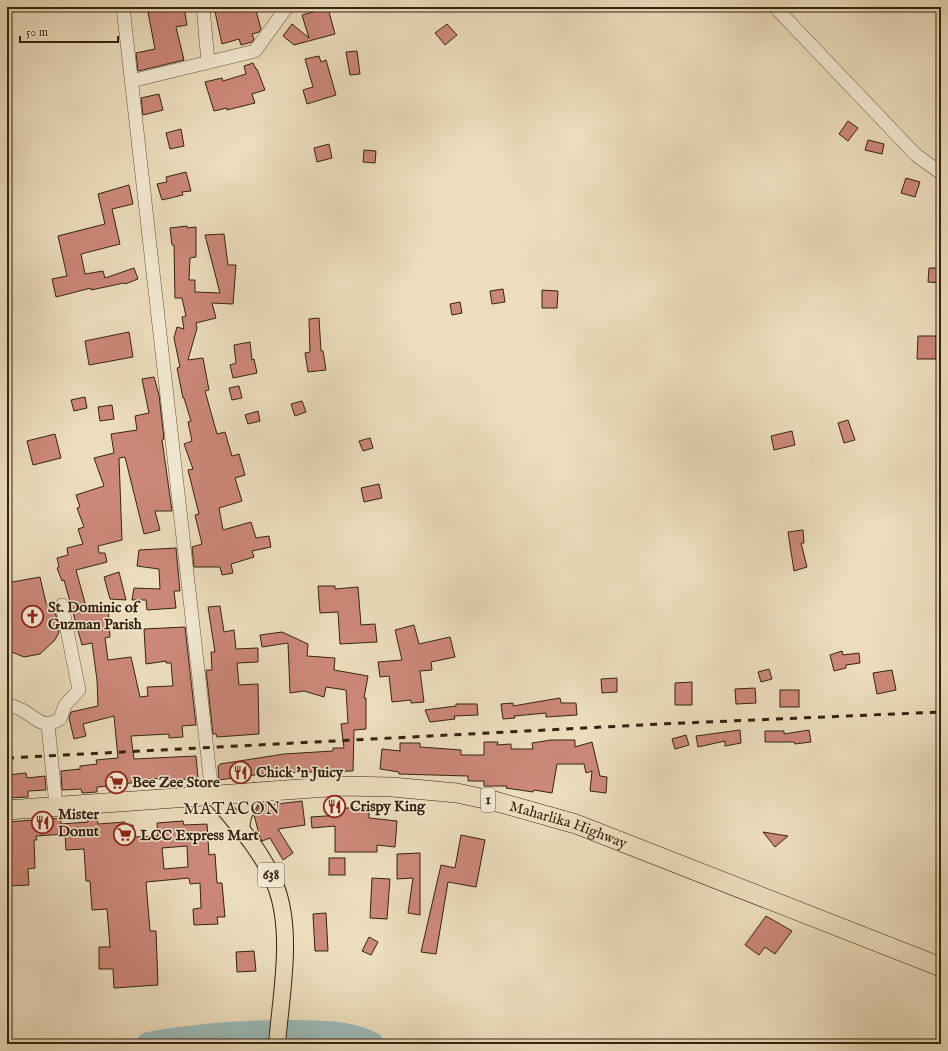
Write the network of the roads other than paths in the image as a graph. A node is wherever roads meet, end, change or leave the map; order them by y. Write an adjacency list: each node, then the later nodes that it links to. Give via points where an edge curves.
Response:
1 (123, 7): 6 (street)
2 (202, 7): 5 (street)
3 (287, 7): 5 (street, via 255,51)
4 (775, 7): 7 (street, via 916,155)
5 (208, 62): 6 (street)
6 (131, 80): 12 (street)
7 (941, 173)
8 (62, 605): 10 (street, via 79,690 66,705 60,719)
9 (7, 704): 10 (street, via 22,710 39,722)
10 (48, 724): 13 (street)
11 (255, 791): 12 (highway, Maharlika Highway / 1); 15 (main road, via 243,816); 16 (highway, Maharlika Highway / 1, via 368,786 434,790 494,801 576,824)
12 (212, 794): 13 (highway, Maharlika Highway / 1); 15 (main road, 638)
13 (56, 806): 14 (highway, Maharlika Highway / 1)
14 (7, 810)
15 (241, 829): 17 (main road, 638, via 269,870 279,894 284,923)
16 (941, 967)
17 (277, 1044)

